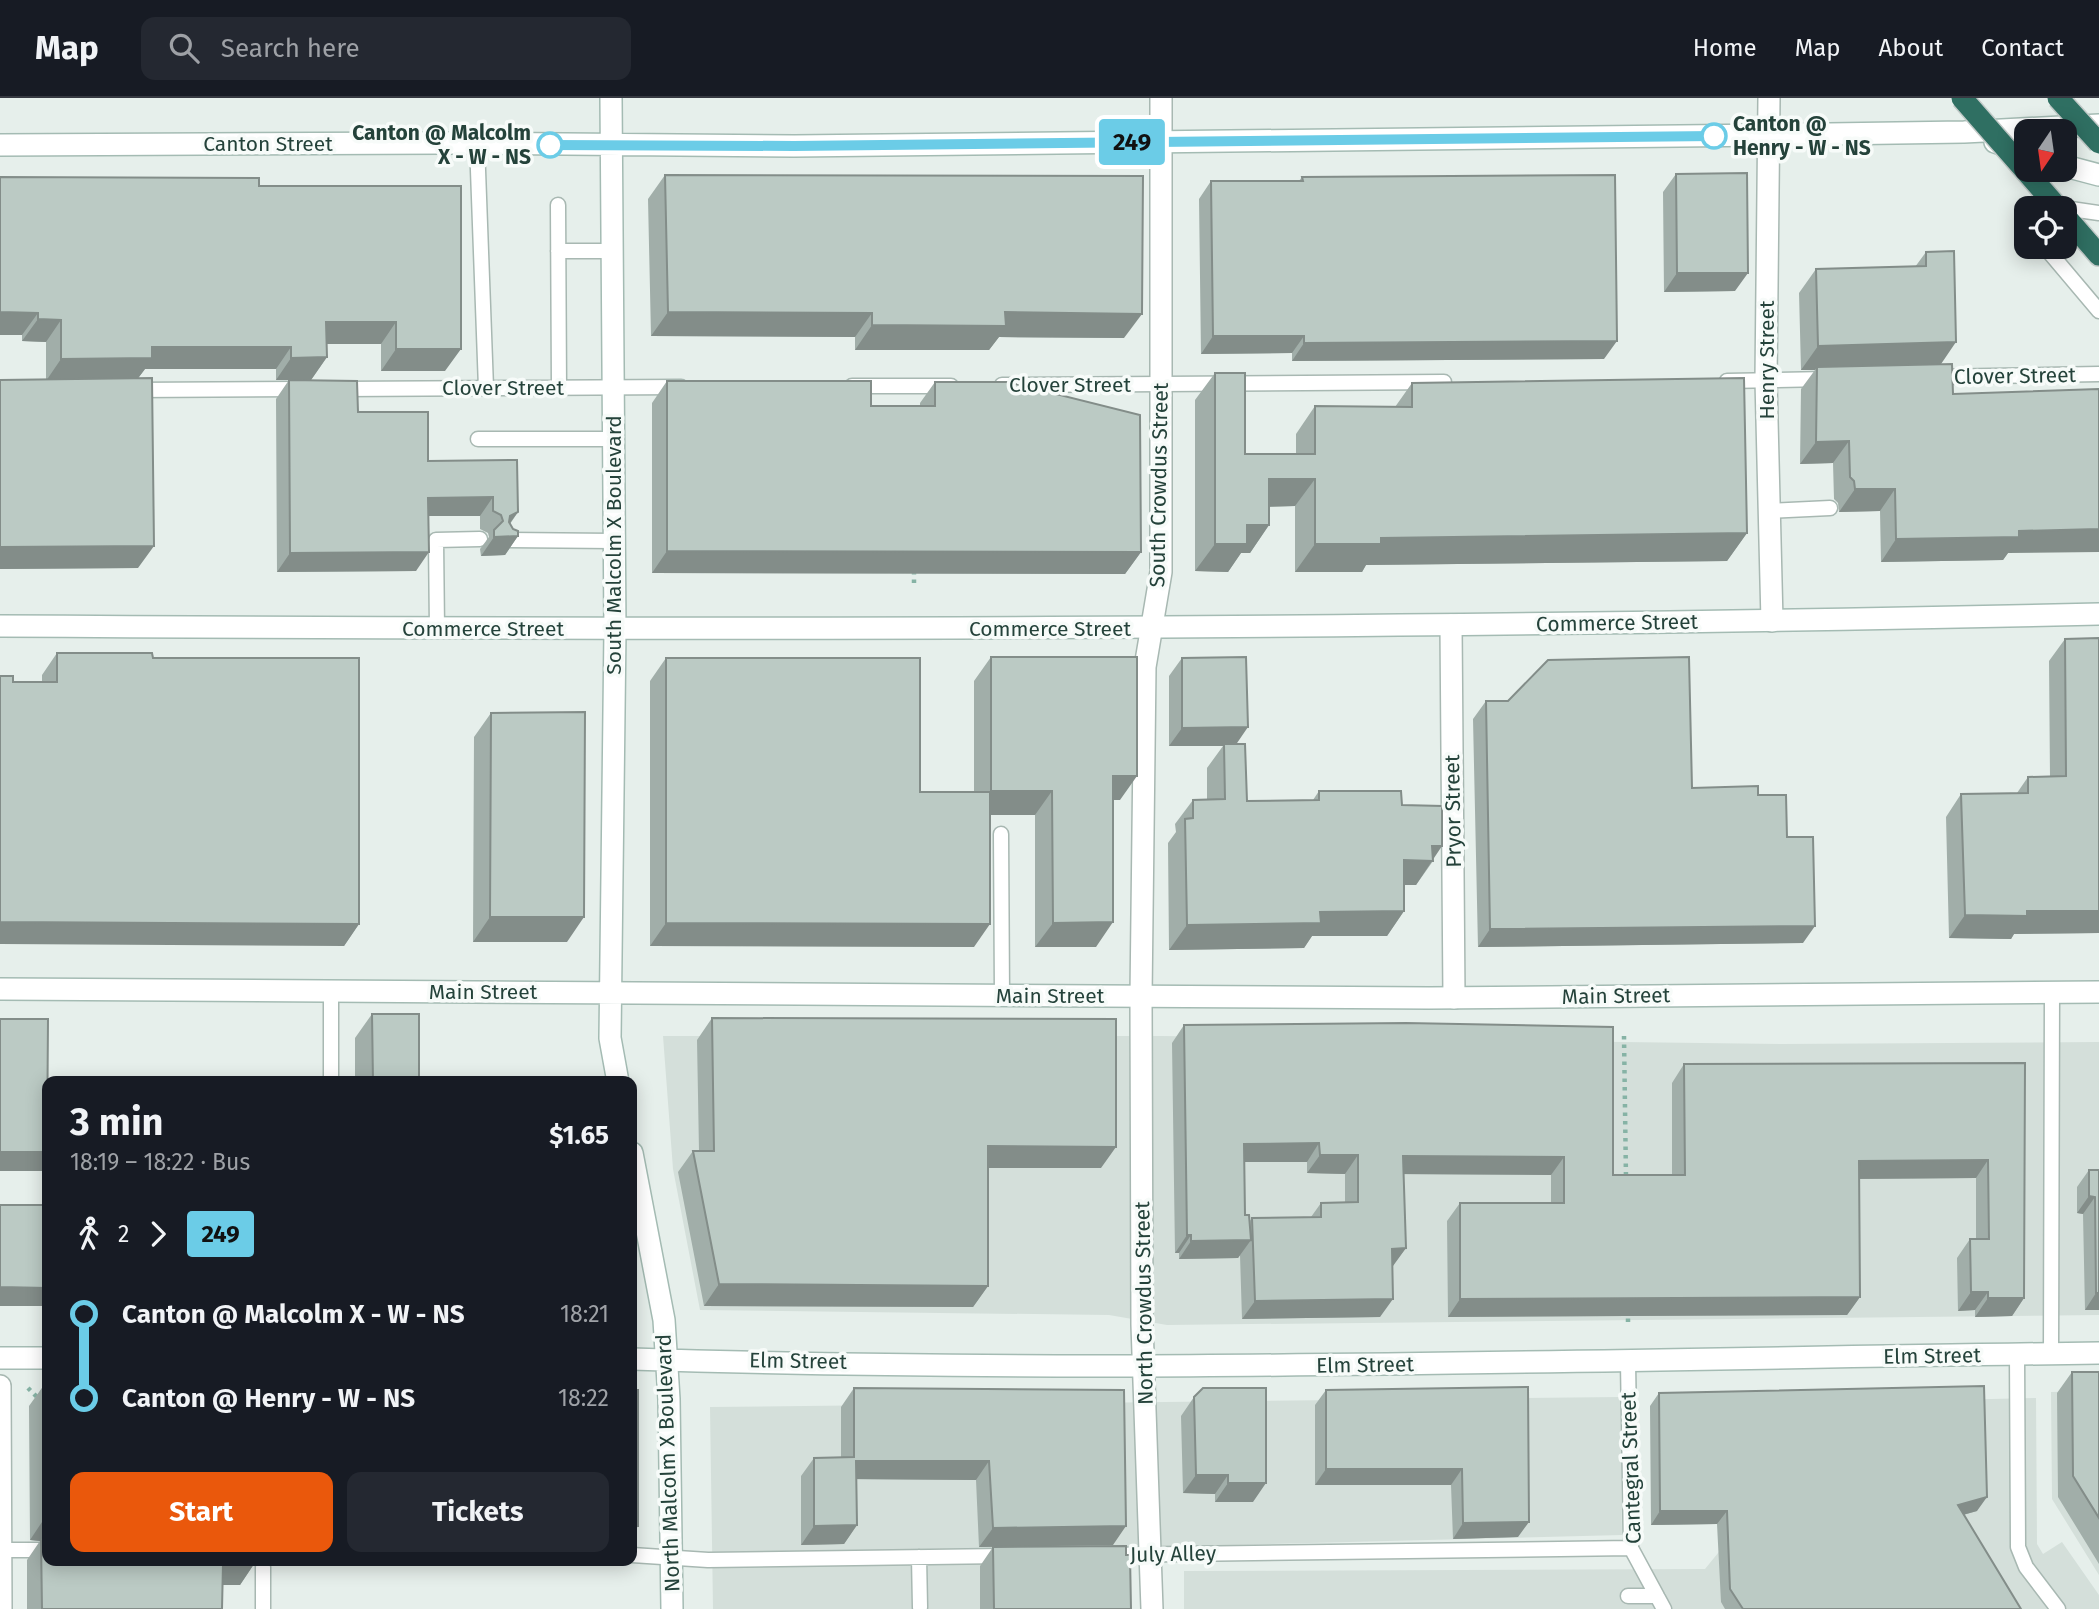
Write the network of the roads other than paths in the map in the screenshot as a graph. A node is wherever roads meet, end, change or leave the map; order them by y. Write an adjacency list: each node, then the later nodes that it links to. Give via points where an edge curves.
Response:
1 (611, 98): 13 (main road, South Malcolm X Boulevard)
2 (1161, 98): 9 (main road, South Crowdus Street)
3 (1769, 98): 8 (main road, Henry Street)
4 (1962, 98): 17 (highway, bridge)
5 (2058, 98): 11 (highway, bridge)
6 (2099, 125): 7 (main road, Canton Street)
7 (1964, 132): 8 (main road, Canton Street); 14 (main road, Canton Street)
8 (1769, 135): 9 (main road, Canton Street); 30 (main road, Henry Street)
9 (1161, 142): 13 (main road, Canton Street); 33 (main road, South Crowdus Street)
10 (477, 143): 12 (main road, Canton Street); 13 (main road, Canton Street); 38 (lane)
11 (2099, 143)
12 (0, 145)
13 (611, 146): 23 (main road, South Malcolm X Boulevard)
14 (2014, 149)
15 (2077, 169): 16 (main road)
16 (2099, 175)
17 (2050, 196)
18 (558, 205): 22 (lane)
19 (2077, 210): 20 (lane)
20 (2099, 213)
21 (2077, 230): 24 (highway)
22 (558, 251): 23 (lane); 35 (lane)
23 (612, 251): 36 (main road, South Malcolm X Boulevard)
24 (2099, 255)
25 (2055, 259): 26 (lane)
26 (2099, 311)
27 (2099, 374): 28 (lane, Clover Street)
28 (1922, 378)
29 (1839, 379): 30 (lane)
30 (1766, 380): 31 (lane); 43 (main road, Henry Street)
31 (1711, 381)
32 (1463, 382): 33 (lane, Clover Street)
33 (1162, 384): 34 (lane, Clover Street); 52 (main road, South Crowdus Street, via 1161,572)
34 (833, 386)
35 (559, 387): 36 (lane, Clover Street); 38 (lane, Clover Street)
36 (613, 387): 37 (lane, Clover Street); 41 (main road, South Malcolm X Boulevard)
37 (699, 387)
38 (486, 388): 39 (lane, Clover Street)
39 (121, 390)
40 (478, 439): 41 (lane)
41 (614, 439): 46 (main road, South Malcolm X Boulevard)
42 (1830, 508): 43 (lane)
43 (1769, 511): 48 (main road, Henry Street)
44 (480, 539): 51 (lane, via 436,540)
45 (505, 540): 46 (lane)
46 (614, 541): 53 (main road, South Malcolm X Boulevard)
47 (2099, 614): 48 (main road, Commerce Street)
48 (1772, 621): 49 (main road, Commerce Street)
49 (1451, 625): 52 (main road, Commerce Street); 62 (main road, Pryor Street)
50 (0, 626): 51 (main road, Commerce Street)
51 (437, 629): 53 (main road, Commerce Street)
52 (1151, 629): 53 (main road, Commerce Street); 61 (main road, South Crowdus Street, via 1144,676)
53 (615, 631): 57 (main road, South Malcolm X Boulevard)
54 (1001, 834): 60 (lane)
55 (0, 989): 56 (main road, Main Street)
56 (331, 991): 57 (main road, Main Street); 63 (lane)
57 (611, 992): 60 (main road, Main Street); 64 (main road, via 610,1038)
58 (2052, 992): 59 (main road, Main Street); 62 (main road, Main Street); 68 (lane)
59 (2099, 992)
60 (1002, 996): 61 (main road, Main Street)
61 (1141, 997): 62 (main road, Main Street); 74 (main road, North Crowdus Street)
62 (1454, 998)
63 (331, 1076)
64 (617, 1076)
65 (637, 1179): 72 (main road, North Malcolm X Boulevard, via 664,1320)
66 (2099, 1353): 68 (main road, Elm Street)
67 (2017, 1354): 68 (main road, Elm Street); 73 (main road, Elm Street); 93 (lane, via 2018,1547 2026,1567)
68 (2051, 1354)
69 (0, 1358): 70 (main road)
70 (42, 1358)
71 (637, 1359): 72 (main road, Elm Street)
72 (666, 1360): 74 (main road, Elm Street); 83 (main road, North Malcolm X Boulevard)
73 (1628, 1363): 74 (main road, Elm Street); 76 (lane, Cantegral Street)
74 (1145, 1367): 79 (main road, North Crowdus Street)
75 (0, 1386): 77 (main road)
76 (1631, 1548): 79 (lane, July Alley); 87 (lane, Cantegral Street)
77 (1, 1550): 78 (lane); 89 (main road)
78 (42, 1550)
79 (1151, 1554): 81 (lane, July Alley); 92 (main road, North Crowdus Street)
80 (637, 1555): 83 (lane)
81 (1096, 1555)
82 (1014, 1556): 84 (lane)
83 (672, 1557): 84 (lane); 91 (main road, North Malcolm X Boulevard)
84 (919, 1557): 88 (lane)
85 (263, 1567): 90 (lane)
86 (1628, 1596): 87 (lane)
87 (1660, 1602)
88 (920, 1606)
89 (1, 1609)
90 (263, 1609)
91 (672, 1609)
92 (1152, 1609)
93 (2058, 1609)

